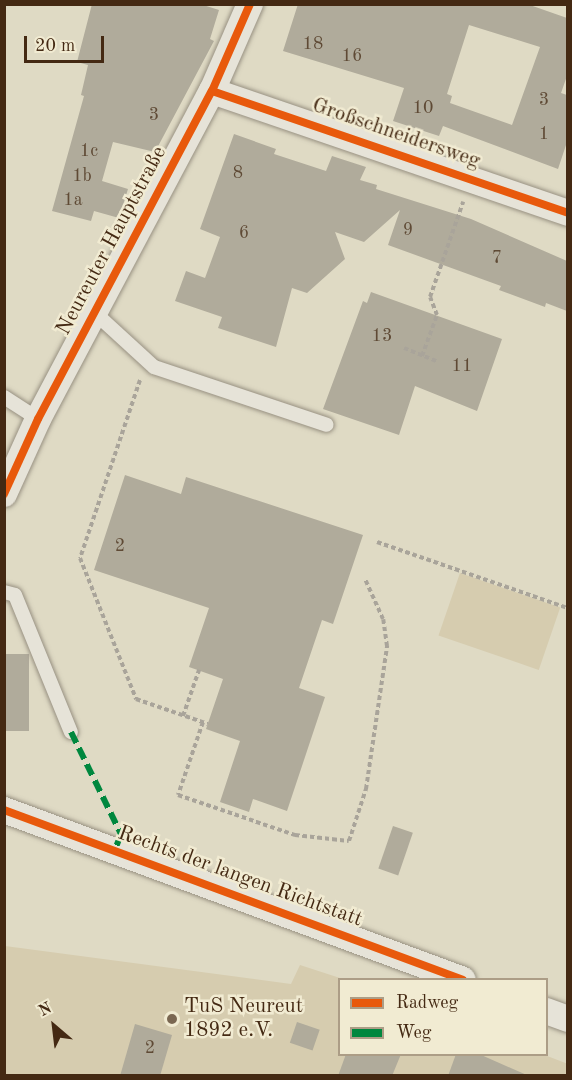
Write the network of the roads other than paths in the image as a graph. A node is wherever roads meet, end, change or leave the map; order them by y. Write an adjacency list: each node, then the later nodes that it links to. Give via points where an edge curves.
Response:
1 (250, 4): 2 (street, Neureuter Hauptstraße)
2 (212, 91): 3 (street, Großschneidersweg); 4 (street, Neureuter Hauptstraße)
3 (567, 213)
4 (95, 313): 6 (street, Neureuter Hauptstraße); 7 (lane, via 146,362)
5 (4, 397): 6 (lane)
6 (38, 419): 8 (street, Neureuter Hauptstraße)
7 (327, 425)
8 (4, 494)
9 (4, 592): 10 (lane, via 15,596)
10 (71, 732)
11 (4, 810): 12 (street, Rechts der langen Richtstatt)
12 (458, 978)
13 (548, 1012): 14 (street)
14 (567, 1019)

